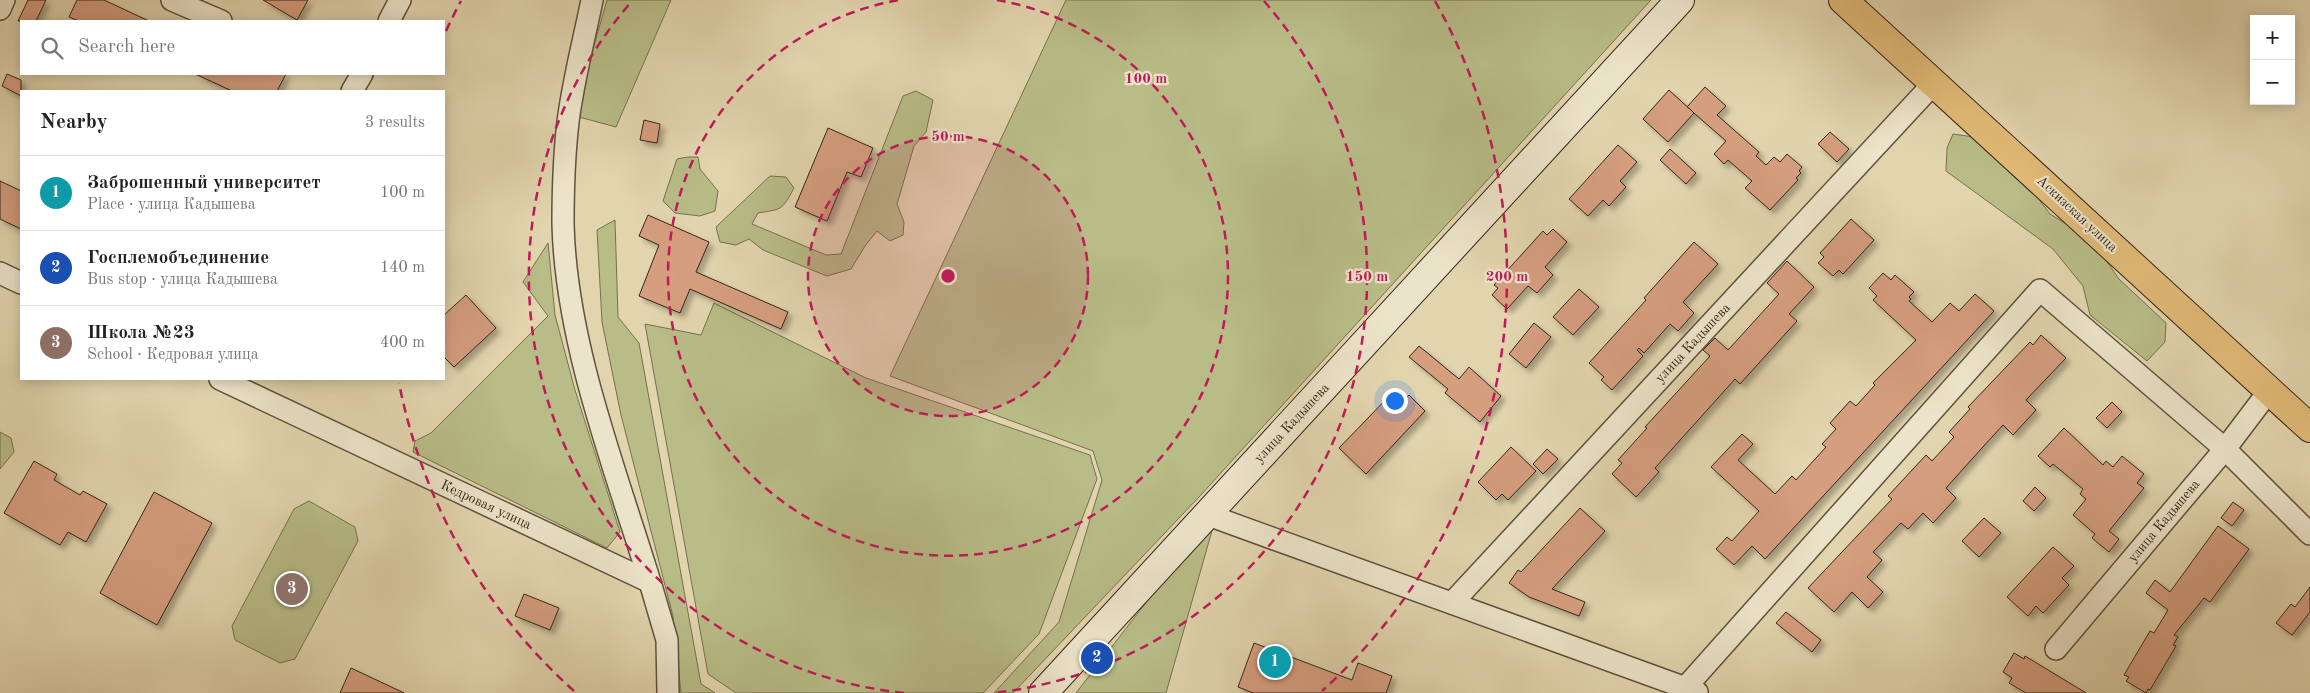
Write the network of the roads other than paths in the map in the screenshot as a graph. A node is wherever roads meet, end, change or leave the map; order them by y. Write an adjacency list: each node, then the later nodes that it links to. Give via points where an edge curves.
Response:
1 (4, 0): 7 (street)
2 (172, 0): 8 (street)
3 (400, 0): 9 (street)
4 (592, 0): 21 (street, via 568,121 563,225 574,323 584,365)
5 (1680, 0): 19 (street, улица Кадышева)
6 (1843, 0): 11 (main road, Аскизская улица)
7 (0, 9)
8 (219, 20)
9 (390, 20)
10 (361, 75): 12 (street)
11 (1934, 83): 16 (main road, Аскизская улица); 22 (street, улица Кадышева)
12 (353, 90)
13 (0, 273): 14 (street)
14 (20, 283)
15 (224, 380): 21 (street, Кедровая улица)
16 (2269, 391): 17 (main road, Аскизская улица); 18 (street, улица Кадышева)
17 (2310, 428)
18 (2225, 449): 20 (street); 23 (street, улица Кадышева); 24 (street, via 2040,290)
19 (1208, 515): 22 (street); 25 (street, улица Кадышева)
20 (2310, 534)
21 (650, 582): 26 (street, via 667,640)
22 (1452, 603): 24 (street)
23 (2056, 650)
24 (1692, 690)
25 (1046, 691)
26 (668, 693)

